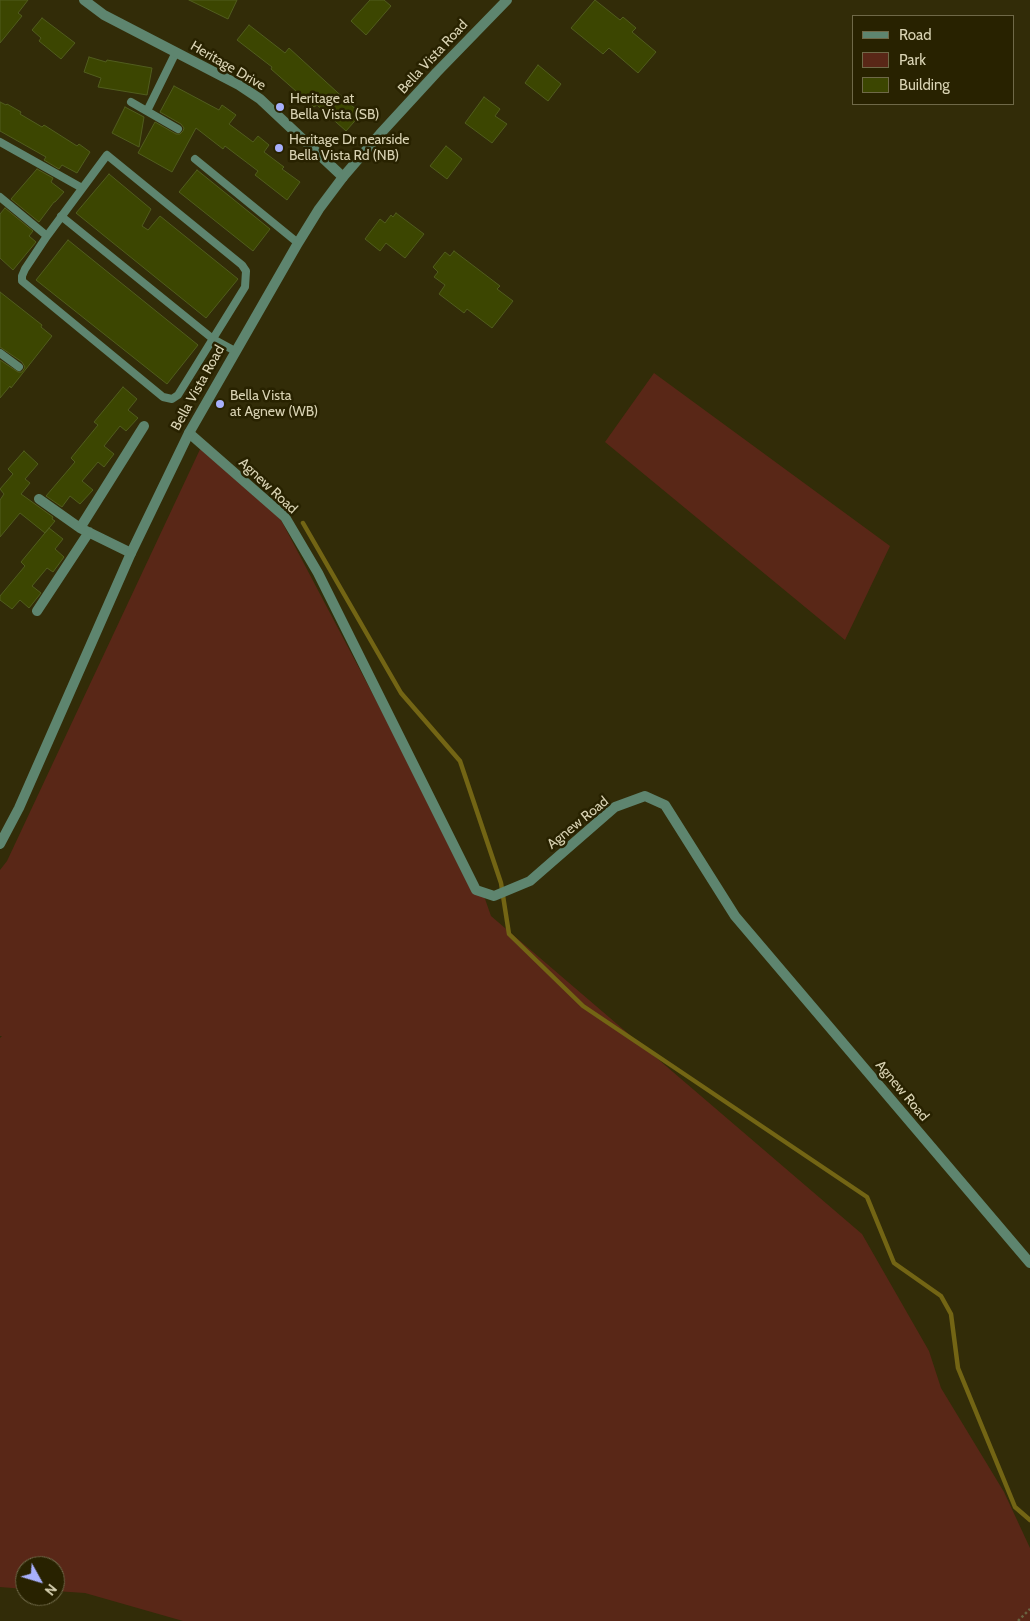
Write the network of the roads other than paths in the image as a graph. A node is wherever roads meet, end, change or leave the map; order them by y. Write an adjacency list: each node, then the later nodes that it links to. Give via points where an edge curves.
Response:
1 (84, 0): 3 (street, Heritage Drive, via 104,16)
2 (507, 0): 9 (street, Bella Vista Road, via 431,78)
3 (176, 52): 5 (lane); 9 (street, Heritage Drive, via 260,99)
4 (131, 102): 5 (lane)
5 (147, 111): 6 (lane)
6 (178, 129)
7 (0, 142): 10 (lane)
8 (195, 160): 14 (lane)
9 (343, 177): 14 (street, Bella Vista Road)
10 (82, 188): 12 (lane); 15 (lane, via 107,156 242,265 246,272 245,287)
11 (0, 197): 13 (lane)
12 (61, 216): 13 (lane); 15 (lane)
13 (47, 236): 15 (lane, via 25,269 22,281 163,397 172,399 178,395)
14 (298, 243): 16 (street, Bella Vista Road)
15 (213, 339): 16 (lane)
16 (235, 351): 20 (street, Bella Vista Road)
17 (0, 353): 18 (lane)
18 (19, 367)
19 (144, 426): 22 (street)
20 (189, 433): 23 (street, Bella Vista Road); 26 (street, Agnew Road, via 285,517 318,572 476,890 494,896 530,881 615,807 646,796 664,805 734,916)
21 (39, 499): 22 (street)
22 (85, 530): 23 (street); 24 (street)
23 (131, 553): 25 (street, Bella Vista Road, via 19,808)
24 (37, 611)
25 (0, 844)
26 (1030, 1263)

